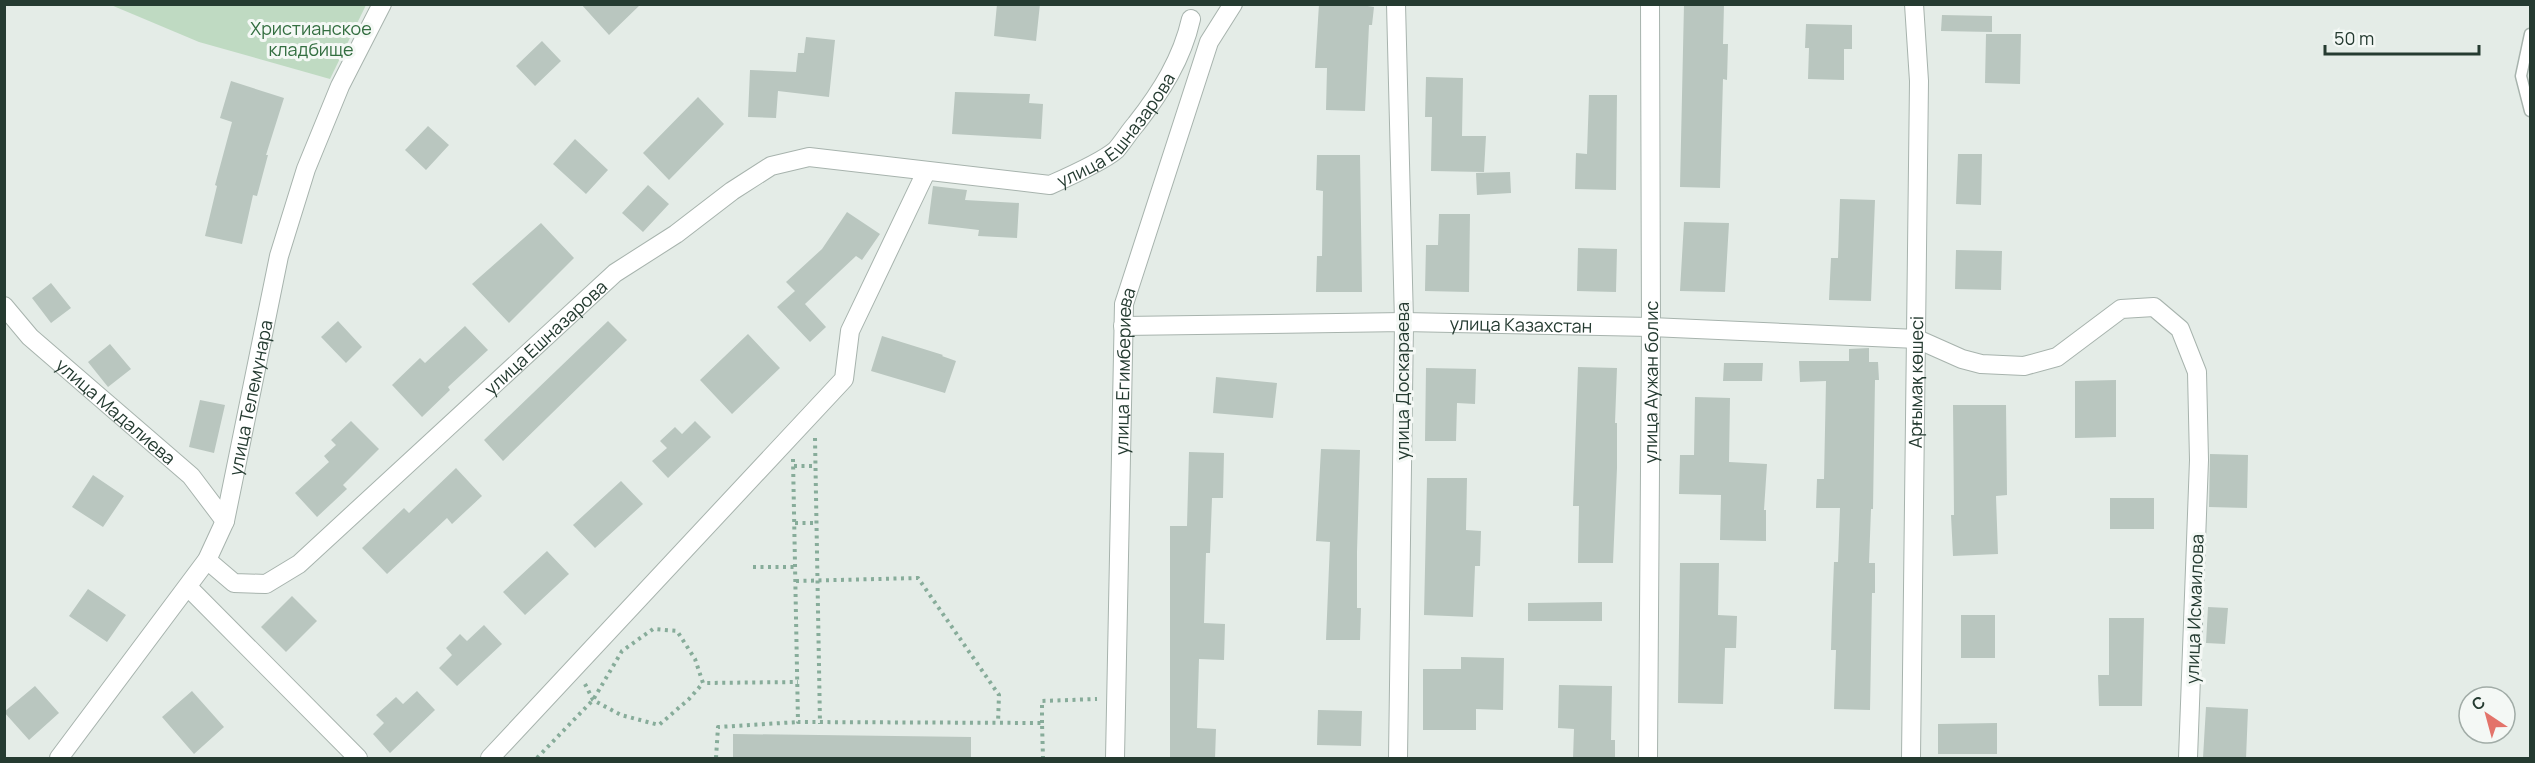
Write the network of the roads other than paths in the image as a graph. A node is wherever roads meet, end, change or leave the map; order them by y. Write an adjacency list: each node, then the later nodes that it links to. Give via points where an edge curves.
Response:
1 (382, 4): 16 (street, улица Телемунара, via 340,86 303,180 279,256)
2 (1233, 4): 8 (street, улица Егимбериева, via 1209,42)
3 (1396, 4): 12 (street, улица Доскараева)
4 (1650, 4): 14 (street, улица Аужан болис)
5 (1914, 4): 15 (street, Арғымақ көшесі, via 1919,81)
6 (1191, 12): 8 (street, улица Ешназарова); 10 (street, улица Ешназарова, via 1186,44 1163,88 1115,151 1050,185)
7 (2530, 34): 9 (lane, via 2521,76)
8 (1198, 76): 13 (street, улица Егимбериева, via 1124,304)
9 (2530, 111)
10 (927, 172): 17 (street, улица Ешназарова, via 809,157 771,166 615,273 299,564 266,584 234,584); 21 (street, via 850,331 844,380)
11 (4, 306): 16 (street, улица Мадалиева, via 30,337 191,476)
12 (1404, 322): 13 (street, улица Казахстан); 14 (street, улица Казахстан); 23 (street, улица Доскараева)
13 (1124, 326): 22 (street, улица Егимбериева)
14 (1651, 327): 15 (street, улица Казахстан); 24 (street, улица Аужан болис)
15 (1917, 339): 25 (street, Арғымақ көшесі); 26 (street, улица Исмаилова, via 1981,364 2024,366 2057,357 2121,309 2154,307 2180,329 2197,372 2199,460)
16 (225, 521): 17 (street, улица Телемунара)
17 (207, 560): 18 (street, улица Телемунара)
18 (188, 587): 19 (street, улица Телемунара); 20 (street)
19 (58, 759)
20 (358, 759)
21 (490, 759)
22 (1115, 759)
23 (1398, 759)
24 (1648, 759)
25 (1911, 759)
26 (2188, 759)

